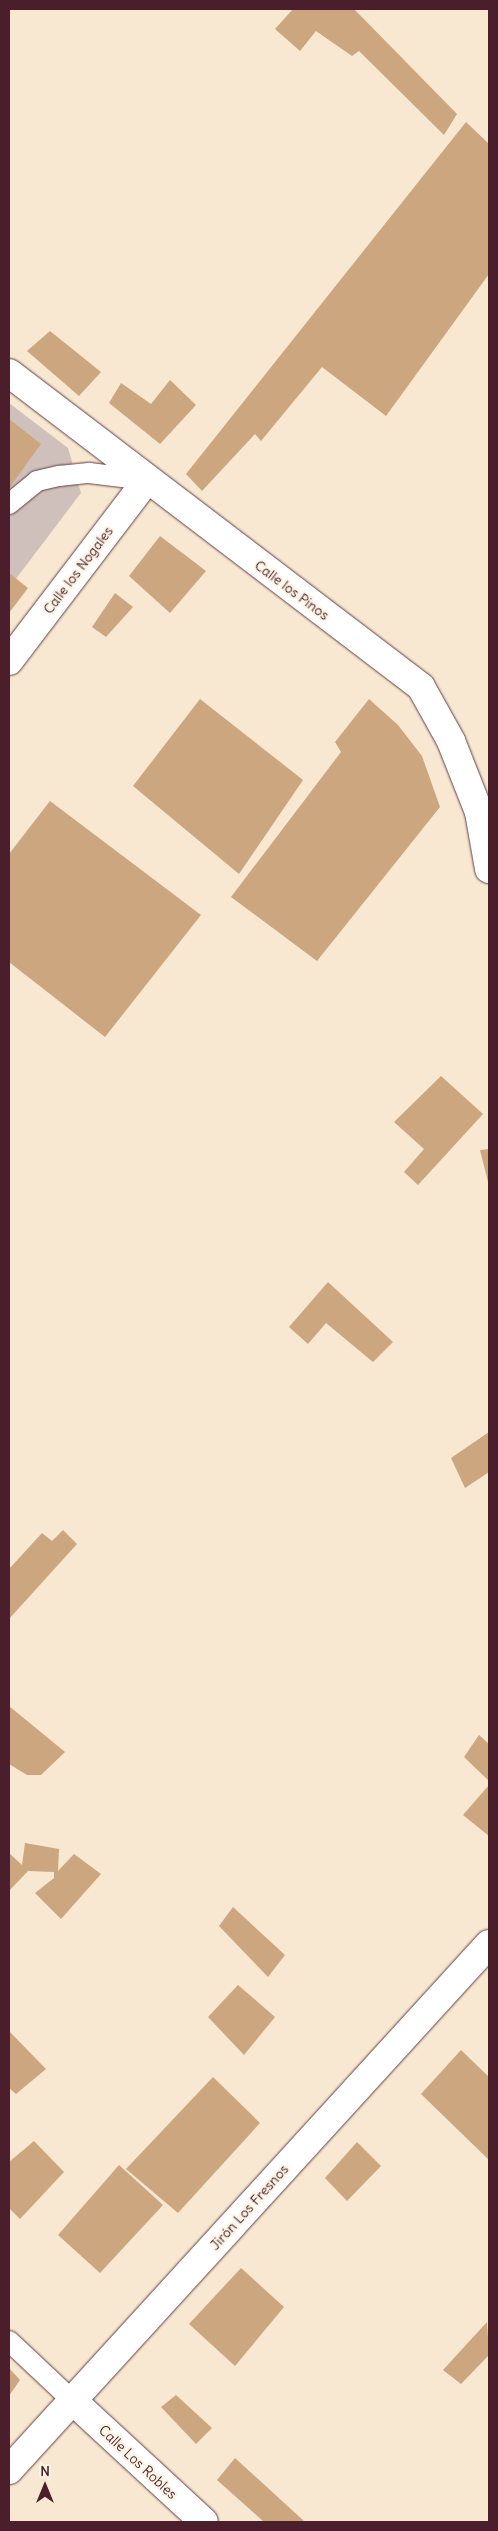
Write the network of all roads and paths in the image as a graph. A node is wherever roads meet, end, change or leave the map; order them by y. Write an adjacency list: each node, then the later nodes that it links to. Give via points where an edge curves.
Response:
1 (9, 373): 2 (street, Calle los Pinos)
2 (147, 480): 3 (lane, via 89,473 59,476 37,481); 4 (street, Calle los Nogales); 5 (street, Calle los Pinos, via 421,687 451,741 479,812)
3 (9, 504)
4 (9, 661)
5 (489, 869)
6 (489, 1944): 8 (street, Jirón Los Fresnos)
7 (9, 2340): 8 (lane)
8 (73, 2401): 9 (street, Jirón Los Fresnos); 10 (street, Calle Los Robles)
9 (9, 2470)
10 (204, 2522)

